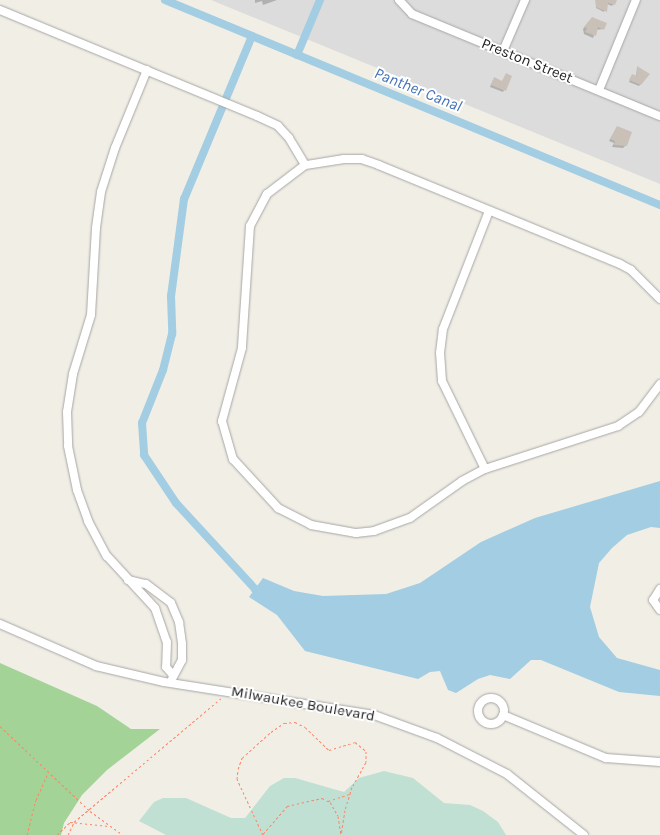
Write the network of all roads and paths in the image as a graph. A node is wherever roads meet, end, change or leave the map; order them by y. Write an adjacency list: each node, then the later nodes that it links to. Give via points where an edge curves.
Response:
1 (398, 0): 7 (street, Preston Street, via 412,14)
2 (525, 0): 7 (street)
3 (636, 0): 9 (street)
4 (0, 10): 5 (street)
5 (9, 15): 6 (street); 8 (street)
6 (0, 19)
7 (503, 51): 9 (street, Preston Street)
8 (147, 70): 11 (street, via 278,126); 16 (street, via 101,192 91,315 76,359 67,412 68,446 80,503 100,544)
9 (599, 90): 10 (street, Preston Street)
10 (660, 116)
11 (305, 165): 12 (street, via 362,159); 15 (street, via 267,194 250,226 242,348 222,410 223,432 233,459 286,513 311,525 356,533 374,531 410,518 462,480)
12 (490, 212): 13 (street, via 620,264 631,270); 15 (street, via 444,329 440,353 442,381)
13 (660, 299)
14 (660, 384): 15 (street, via 639,412 618,426)
15 (485, 469)
16 (128, 580): 19 (street, via 156,590 170,603); 21 (street, via 155,608)
17 (660, 589): 18 (street, via 653,600)
18 (660, 610)
19 (179, 622): 21 (street); 22 (street, via 182,660)
20 (0, 624): 22 (street, Milwaukee Boulevard, via 96,666)
21 (164, 627): 22 (street, via 166,667)
22 (172, 679): 23 (street, Milwaukee Boulevard)
23 (227, 692): 30 (path); 39 (street, Milwaukee Boulevard, via 374,715 437,738 507,774)
24 (503, 715): 26 (street, via 606,758)
25 (0, 726): 27 (path)
26 (660, 762)
27 (48, 773): 30 (path); 33 (path, via 36,800)
28 (351, 794): 29 (path); 37 (path, via 366,762 366,751 361,745 355,742 329,750 305,727 284,723 242,758 238,769 237,779); 38 (path)
29 (328, 801): 37 (path, via 322,798 287,806); 38 (path, via 338,816)
30 (90, 811): 31 (path); 32 (path)
31 (74, 822): 32 (path); 34 (path); 35 (path)
32 (110, 827): 36 (path)
33 (27, 835)
34 (57, 835)
35 (68, 835)
36 (123, 835)
37 (263, 835)
38 (341, 835)
39 (584, 835)

